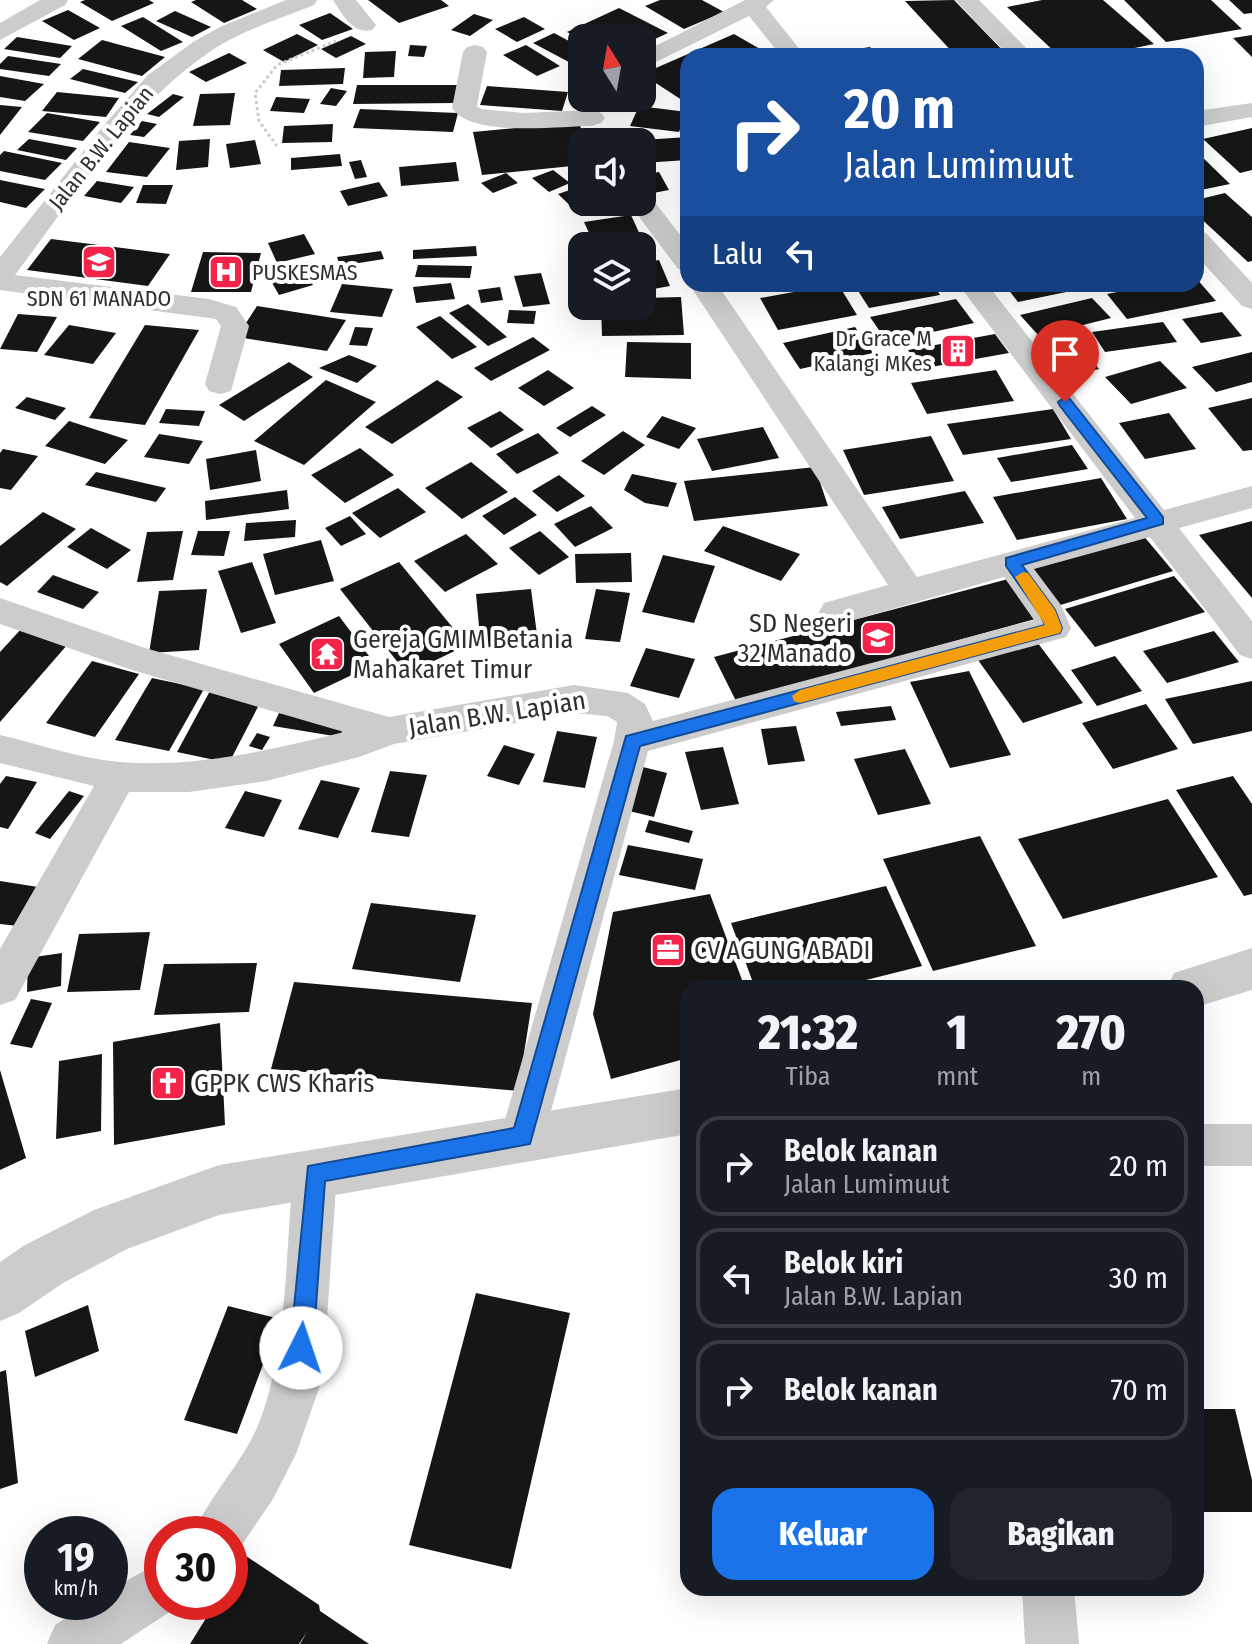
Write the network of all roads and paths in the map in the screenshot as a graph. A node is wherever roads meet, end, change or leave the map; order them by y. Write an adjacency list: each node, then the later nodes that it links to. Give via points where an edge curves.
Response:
1 (57, 0): 7 (street)
2 (306, 0): 19 (street, Jalan B.W. Lapian, via 228,32 157,80)
3 (344, 0): 6 (street)
4 (966, 0): 9 (street)
5 (758, 3): 8 (street); 11 (street)
6 (364, 25): 15 (path, via 277,65 255,93 259,121)
7 (0, 33)
8 (788, 48)
9 (1014, 48)
10 (475, 52): 13 (street, via 464,108 472,116 496,119)
11 (656, 55)
12 (1252, 110): 14 (street)
13 (568, 111)
14 (1204, 118)
15 (277, 146)
16 (652, 216): 18 (street)
17 (1204, 248): 23 (street)
18 (680, 253)
19 (0, 276)
20 (0, 282): 24 (street, via 226,313 235,326)
21 (708, 292): 28 (street)
22 (978, 292): 26 (street)
23 (1252, 300)
24 (220, 384)
25 (1252, 497): 26 (street)
26 (1158, 521): 27 (street); 31 (street)
27 (1011, 562): 28 (street); 33 (street, via 1054,628)
28 (909, 591): 30 (street)
29 (0, 611): 32 (street, via 168,668)
30 (836, 612)
31 (1252, 646)
32 (389, 731): 33 (street, Jalan B.W. Lapian, via 505,709 596,699 632,714); 35 (street, Jalan B.W. Lapian, via 266,766 189,777)
33 (632, 741): 40 (street)
34 (0, 749): 35 (street, Jalan B.W. Lapian)
35 (118, 777): 38 (street)
36 (1252, 969): 37 (street)
37 (1204, 984)
38 (0, 987)
39 (680, 1112): 40 (street)
40 (522, 1137): 43 (street)
41 (1204, 1145): 42 (street)
42 (1251, 1147)
43 (315, 1173): 44 (street, via 219,1190 113,1228); 45 (street, via 299,1377 279,1437)
44 (0, 1294)
45 (231, 1516)
46 (1049, 1596): 49 (street)
47 (144, 1599): 48 (street)
48 (74, 1644)
49 (1052, 1644)

